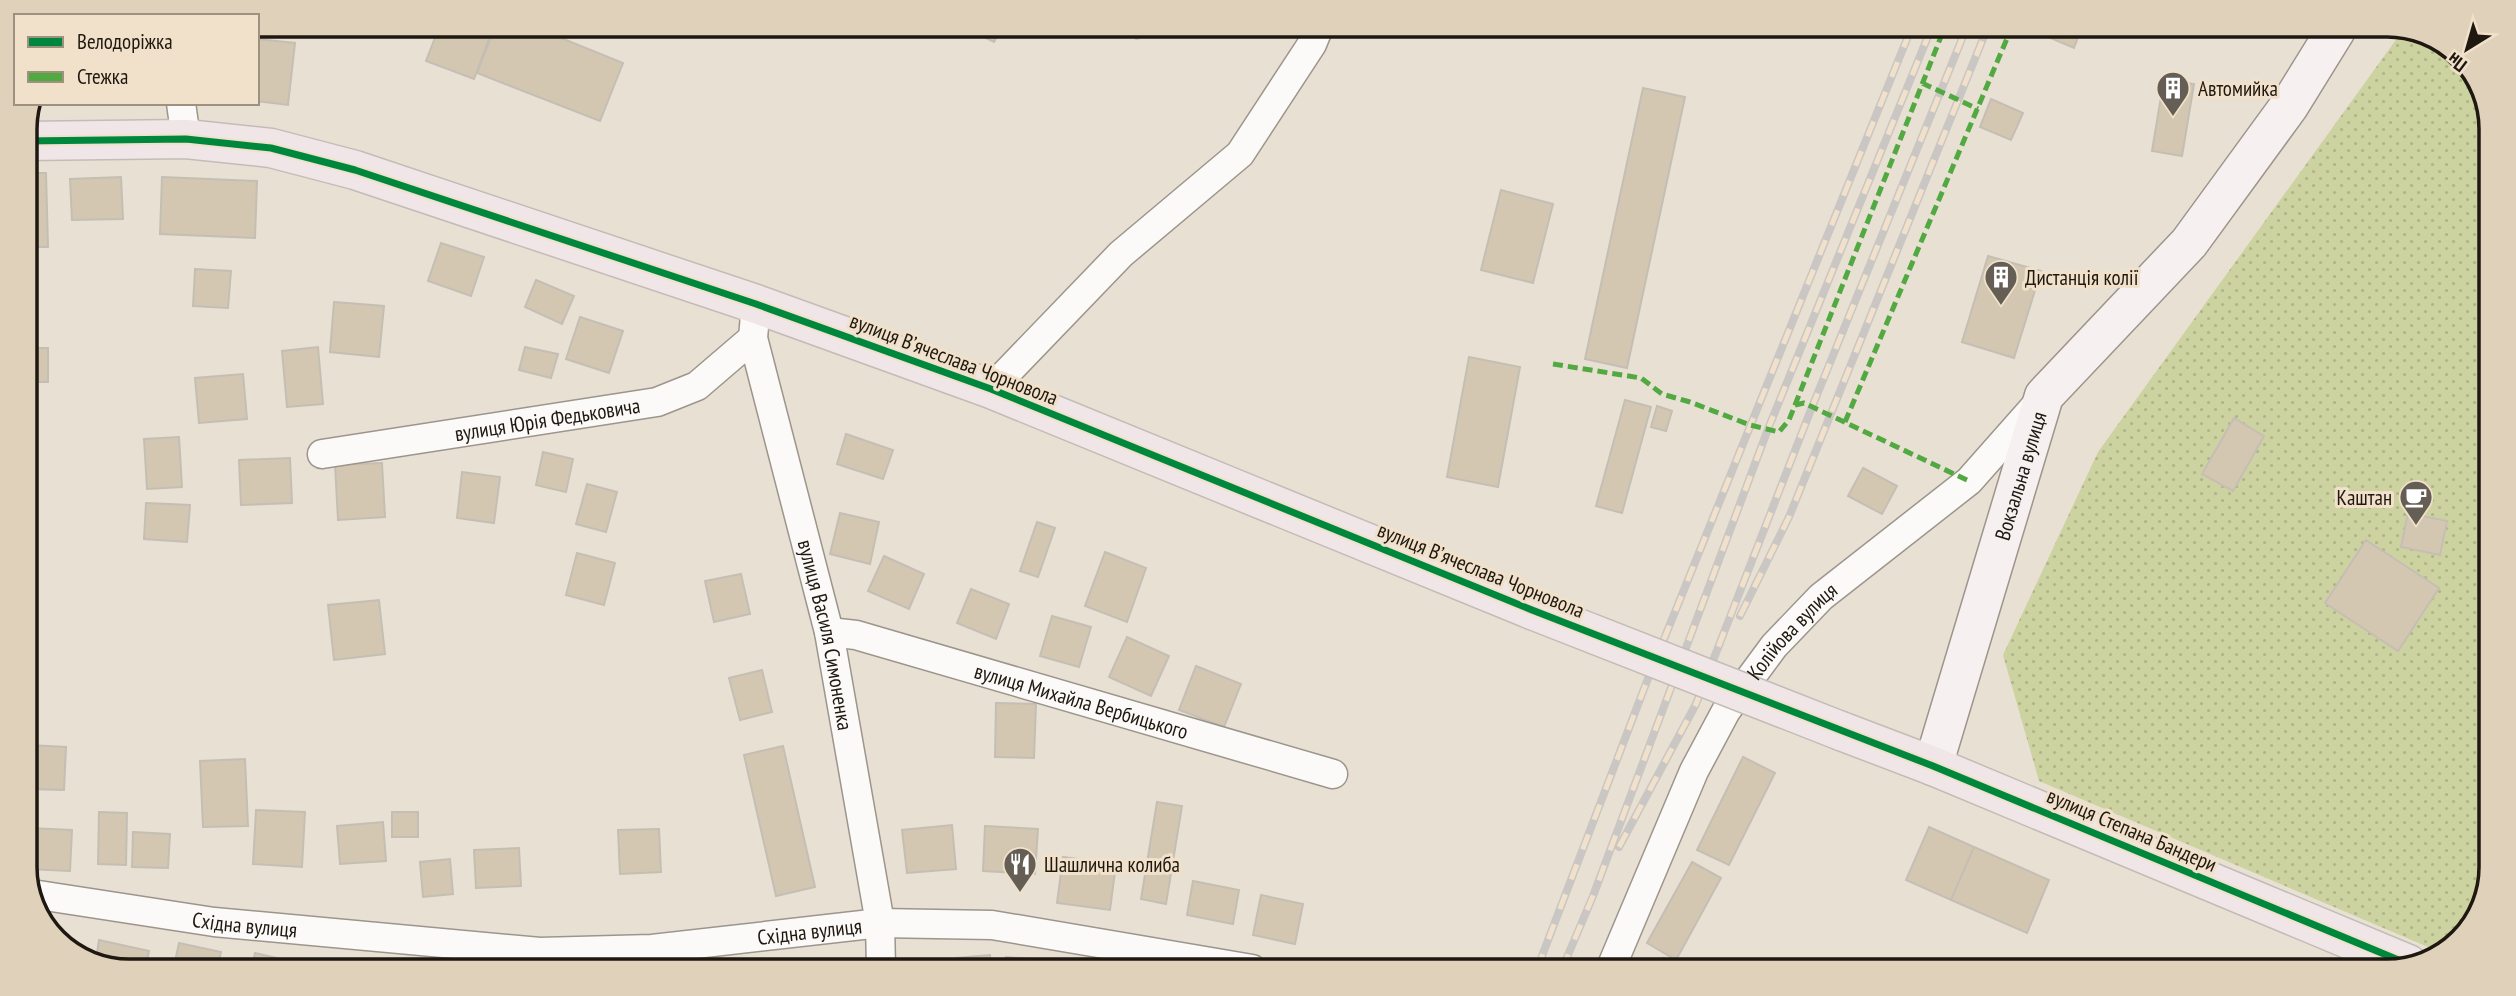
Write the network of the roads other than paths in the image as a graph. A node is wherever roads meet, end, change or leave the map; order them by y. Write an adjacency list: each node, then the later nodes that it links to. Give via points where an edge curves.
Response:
1 (1315, 37): 6 (street, вулиця Вʼячеслава Чорновола, via 1240,155 1121,254)
2 (2332, 37): 7 (main road, Вокзальна вулиця, via 2289,106 2189,243)
3 (183, 121): 4 (main road, вулиця Вʼячеслава Чорновола); 5 (main road, вулиця Вʼячеслава Чорновола, via 355,170)
4 (37, 139)
5 (755, 321): 6 (main road, вулиця Вʼячеслава Чорновола); 8 (street, вулиця Юрія Федьковича, via 697,386 657,402); 9 (street, вулиця Василя Симоненка)
6 (991, 389): 10 (main road, вулиця Вʼячеслава Чорновола, bridge)
7 (2044, 396): 11 (main road, Вокзальна вулиця); 18 (street, Колійова вулиця, via 1969,481 1821,597 1774,646 1726,711 1694,771)
8 (322, 454)
9 (829, 632): 12 (street, вулиця Михайла Вербицького, via 856,635); 14 (street, вулиця Василя Симоненка)
10 (1841, 731): 11 (main road, вулиця Степана Бандери)
11 (1933, 766): 15 (main road, вулиця Степана Бандери)
12 (1333, 774)
13 (42, 895): 14 (street, Східна вулиця, via 214,922 540,952 652,948)
14 (880, 923): 16 (street, вулиця Василя Симоненка); 17 (street, Східна вулиця, via 992,925)
15 (2395, 958)
16 (881, 959)
17 (1193, 959)
18 (1615, 959)

